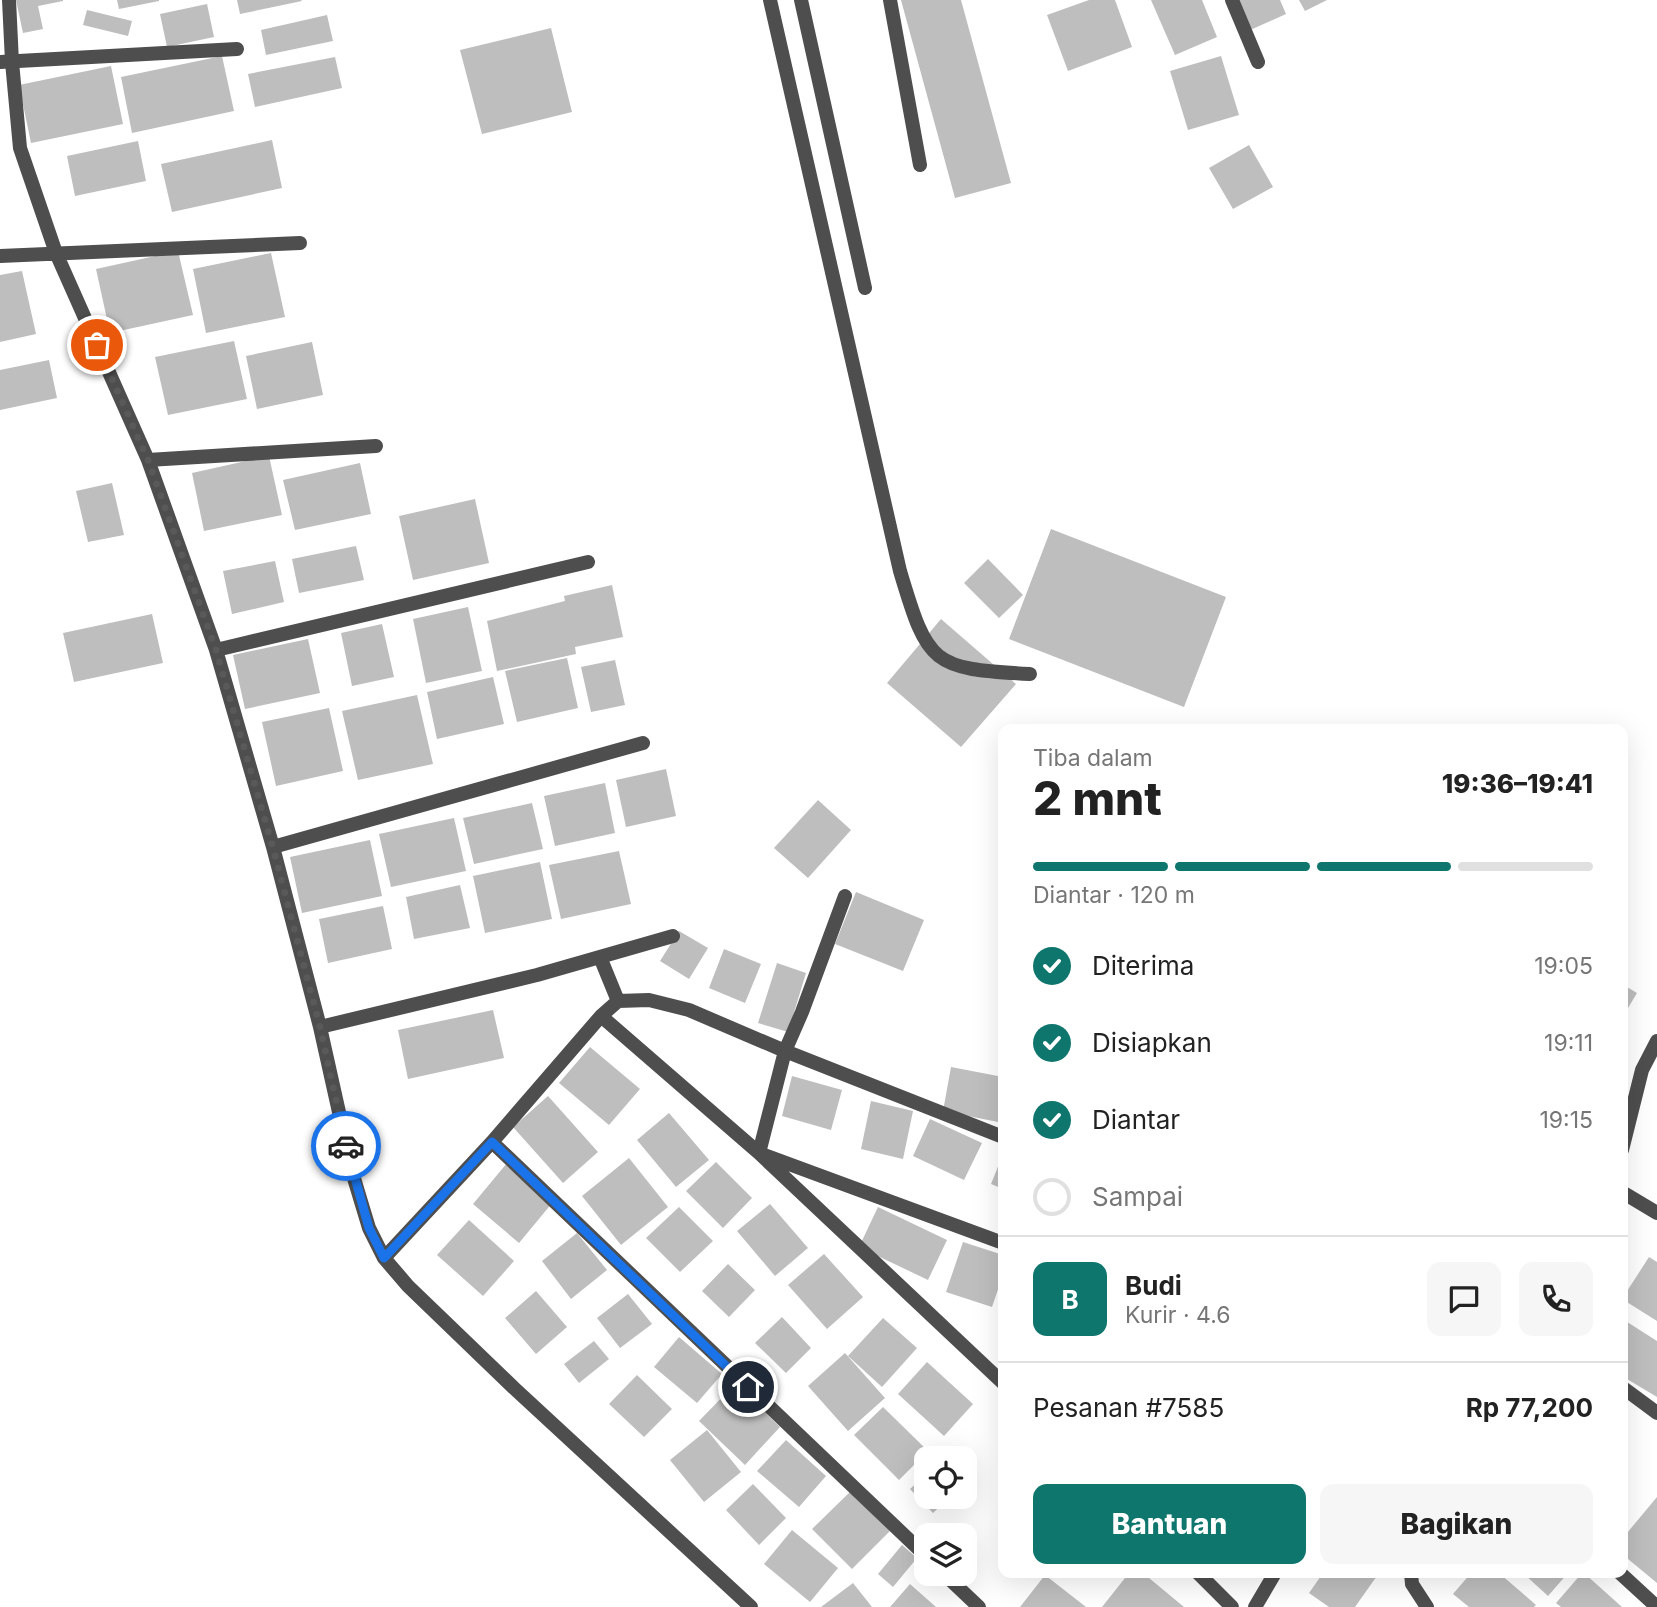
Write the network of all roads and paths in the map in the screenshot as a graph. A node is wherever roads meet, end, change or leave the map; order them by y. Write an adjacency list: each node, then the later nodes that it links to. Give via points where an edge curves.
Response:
1 (9, 0): 7 (street)
2 (770, 0): 18 (street, via 900,570 923,640 953,665)
3 (801, 0): 13 (street)
4 (890, 0): 9 (street)
5 (1231, 0): 8 (street)
6 (237, 49): 7 (street)
7 (6, 62): 11 (street, via 20,148)
8 (1258, 62)
9 (920, 165)
10 (300, 243): 11 (street)
11 (56, 253): 12 (street); 15 (street)
12 (0, 256)
13 (865, 288)
14 (376, 446): 15 (street)
15 (148, 460): 17 (street)
16 (588, 562): 17 (street)
17 (216, 650): 20 (street)
18 (1030, 674)
19 (643, 743): 20 (street)
20 (273, 848): 26 (street)
21 (845, 896): 28 (street)
22 (673, 936): 23 (street)
23 (600, 957): 24 (street); 26 (street)
24 (618, 1000): 25 (street); 28 (street, via 649,1000 689,1010)
25 (601, 1016): 31 (street); 32 (street)
26 (320, 1027): 36 (street, via 353,1175 369,1228)
27 (1657, 1041): 29 (street, via 1642,1070)
28 (785, 1051): 30 (street); 32 (street)
29 (1628, 1126)
30 (998, 1135)
31 (492, 1142): 36 (street); 40 (street)
32 (759, 1153): 35 (street); 37 (street)
33 (1628, 1196): 34 (street)
34 (1657, 1213)
35 (998, 1241)
36 (384, 1258): 46 (street, via 465,1342)
37 (998, 1379)
38 (1628, 1391): 39 (street)
39 (1657, 1413)
40 (914, 1545)
41 (1203, 1578): 48 (street)
42 (1272, 1578): 49 (street)
43 (1411, 1578): 50 (street)
44 (1625, 1578): 51 (street)
45 (957, 1586): 47 (street)
46 (751, 1607)
47 (979, 1607)
48 (1232, 1607)
49 (1255, 1607)
50 (1427, 1607)
51 (1657, 1607)

